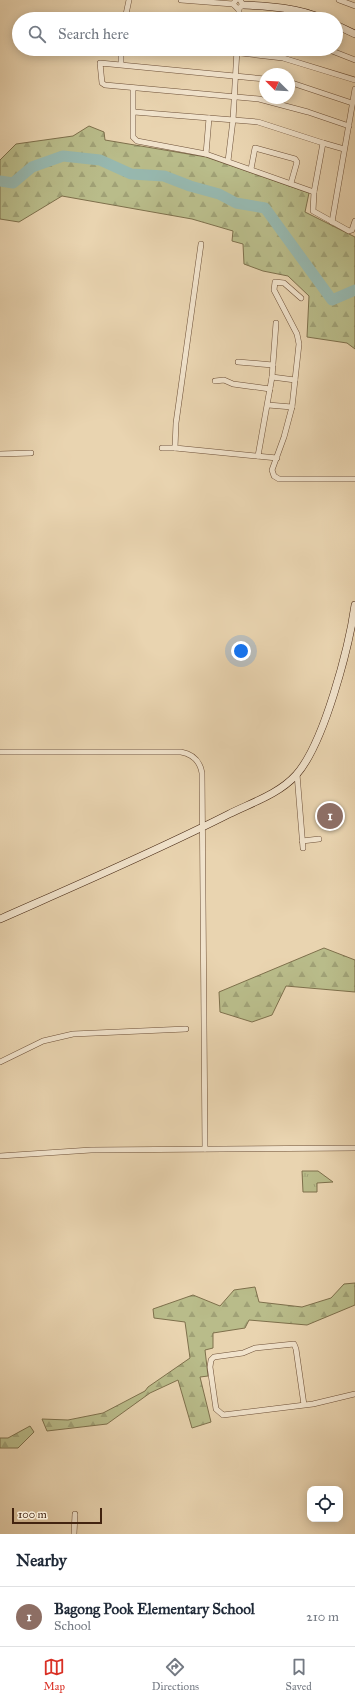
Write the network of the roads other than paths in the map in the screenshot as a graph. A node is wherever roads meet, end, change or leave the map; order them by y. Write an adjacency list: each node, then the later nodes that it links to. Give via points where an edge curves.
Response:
1 (129, 0): 7 (street)
2 (181, 0): 4 (street)
3 (339, 0): 6 (street)
4 (235, 2): 5 (street, via 235,8)
5 (241, 5): 8 (street)
6 (355, 6)
7 (126, 12)
8 (296, 12)
9 (343, 28): 10 (street)
10 (355, 34)
11 (343, 55): 15 (street)
12 (121, 56): 16 (street)
13 (236, 56): 17 (street)
14 (271, 56): 19 (street)
15 (355, 60)
16 (120, 64): 17 (street); 21 (street, via 100,62 102,83)
17 (236, 74): 18 (street); 23 (street)
18 (259, 77)
19 (355, 80)
20 (295, 84): 24 (street)
21 (133, 88): 23 (street); 25 (street)
22 (355, 89): 24 (street)
23 (234, 96): 27 (street); 28 (street, via 259,99)
24 (352, 103): 28 (street)
25 (134, 112): 26 (street); 31 (street, via 134,137 137,141)
26 (209, 118): 27 (street); 31 (street)
27 (233, 120): 29 (street, via 258,122); 32 (street)
28 (349, 126): 30 (street)
29 (323, 143): 30 (street); 35 (street)
30 (344, 149): 37 (street)
31 (206, 154): 32 (street)
32 (228, 161): 33 (street)
33 (251, 169): 34 (street); 34 (street, via 255,148 295,159 297,162)
34 (291, 183): 35 (street)
35 (314, 192): 37 (street, via 313,211)
36 (355, 221): 37 (street, via 352,230 349,231)
37 (332, 222)
38 (201, 244): 50 (street, via 176,423)
39 (301, 298): 44 (street, via 284,283 275,282 274,290 279,302 297,334 299,344)
40 (276, 323): 42 (street)
41 (238, 362): 42 (street)
42 (273, 365): 43 (street)
43 (272, 377): 44 (street); 46 (street)
44 (295, 380): 48 (street)
45 (215, 381): 46 (street, via 224,380 233,384)
46 (270, 389): 47 (street)
47 (268, 405): 48 (street); 53 (street)
48 (292, 407): 54 (street)
49 (162, 448): 50 (street)
50 (175, 448): 53 (street)
51 (31, 453): 52 (street)
52 (0, 454)
53 (258, 456): 54 (street)
54 (277, 458): 55 (street, via 272,470 274,476 279,479)
55 (355, 479)
56 (355, 605): 58 (street, via 348,644 328,708 311,751)
57 (0, 752): 59 (street, via 188,753 201,769)
58 (296, 774): 59 (street, via 282,788); 61 (street)
59 (202, 827): 63 (street); 66 (street)
60 (319, 839): 61 (street)
61 (302, 841): 62 (street)
62 (302, 848)
63 (0, 919)
64 (186, 1029): 65 (street, via 73,1034 43,1041)
65 (0, 1062)
66 (205, 1148): 67 (street); 68 (street, via 91,1150)
67 (355, 1148)
68 (0, 1156)
69 (355, 1394): 70 (street)
70 (304, 1405): 70 (street, via 222,1414 216,1409 211,1360 254,1349 294,1344)
71 (75, 1514): 72 (street)
72 (74, 1534)

